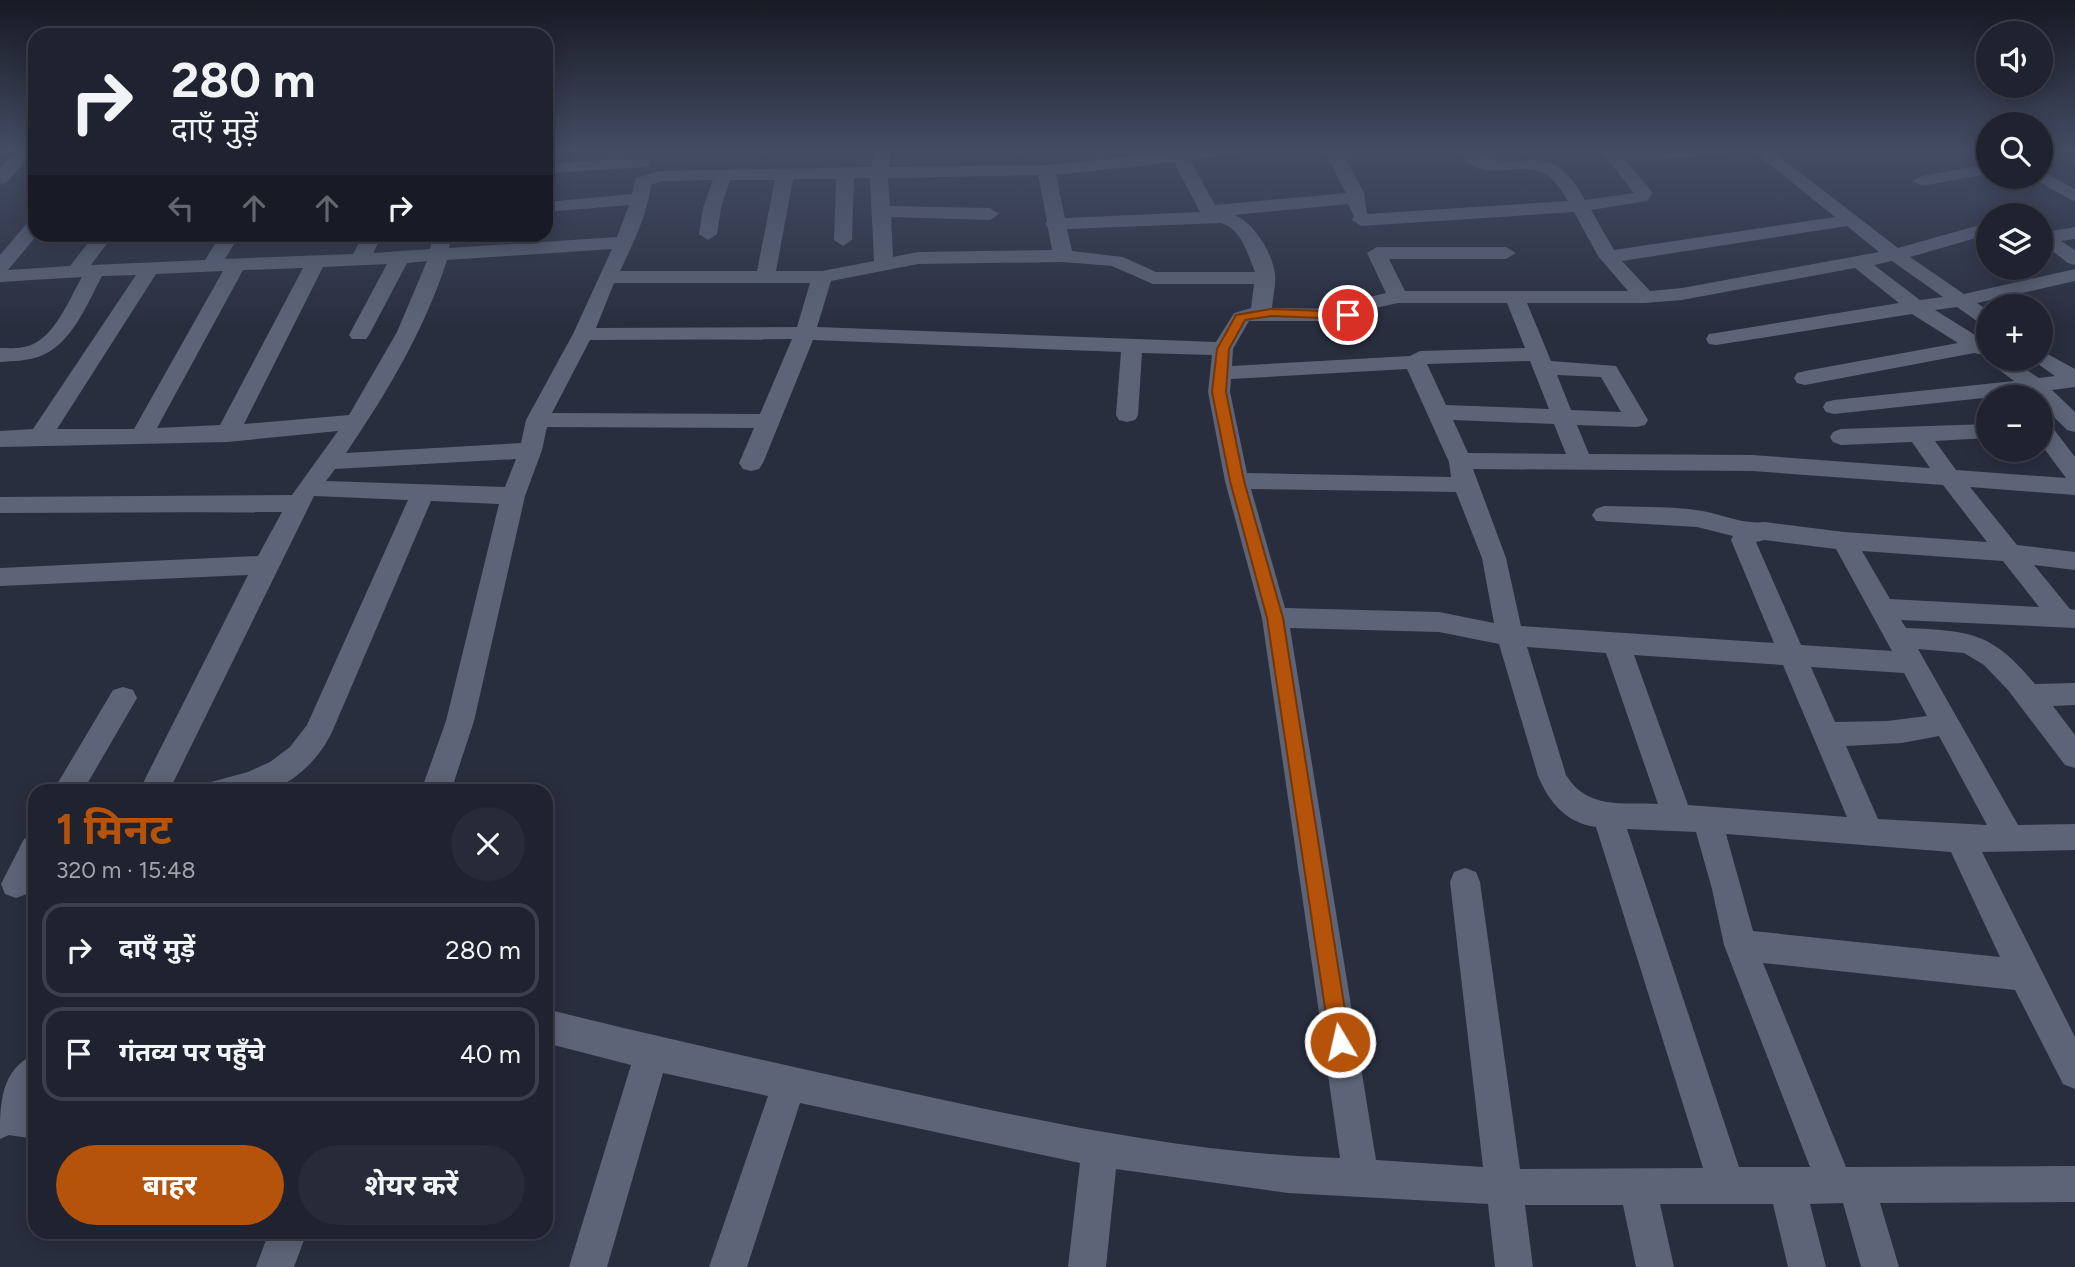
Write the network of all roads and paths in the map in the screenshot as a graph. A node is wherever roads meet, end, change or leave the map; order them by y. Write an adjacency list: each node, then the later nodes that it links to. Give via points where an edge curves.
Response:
1 (633, 209): 26 (street)
2 (712, 209): 21 (street)
3 (778, 209): 48 (street)
4 (844, 209): 22 (street)
5 (1052, 209): 17 (street)
6 (1208, 209): 14 (street)
7 (1255, 209): 14 (street)
8 (1359, 209): 15 (street)
9 (1531, 209): 15 (street)
10 (1582, 209): 33 (street)
11 (1836, 209): 16 (street)
12 (882, 211): 13 (street); 39 (street)
13 (990, 214)
14 (1211, 214): 17 (street); 49 (street, via 1238,222 1248,233)
15 (1361, 220): 28 (street)
16 (1850, 220): 30 (street); 33 (street)
17 (1054, 224): 31 (street)
18 (1976, 232): 30 (street)
19 (2075, 233): 34 (street, via 2048,237)
20 (28, 234): 41 (street)
21 (708, 234)
22 (843, 240)
23 (101, 242): 43 (street)
24 (226, 242): 38 (street)
25 (370, 242): 35 (street)
26 (625, 242): 27 (street); 46 (street)
27 (441, 245): 32 (street); 82 (street, via 400,349)
28 (1377, 253): 29 (street); 50 (street)
29 (1506, 253)
30 (1895, 255): 36 (street); 53 (street)
31 (1063, 256): 39 (street, via 918,258); 49 (street, via 1116,261 1153,278)
32 (400, 257): 35 (street); 59 (street)
33 (1609, 257): 51 (street)
34 (2075, 259)
35 (360, 260): 37 (street)
36 (1858, 261): 51 (street); 54 (street)
37 (316, 262): 40 (street); 86 (street)
38 (212, 265): 40 (street); 42 (street)
39 (884, 265): 47 (street)
40 (236, 266): 89 (street)
41 (0, 267)
42 (150, 268): 43 (street); 87 (street)
43 (85, 270): 45 (street); 65 (street, via 57,335 47,345 33,352)
44 (2075, 275): 53 (street)
45 (0, 276)
46 (607, 277): 48 (street); 57 (street)
47 (822, 277): 48 (street); 58 (street)
48 (765, 278)
49 (1264, 278): 56 (street)
50 (1398, 297): 52 (street); 56 (street, via 1368,303 1358,315)
51 (1645, 297): 52 (street)
52 (1515, 298): 66 (street)
53 (1960, 301): 54 (street); 55 (street)
54 (1917, 308): 60 (street); 62 (street)
55 (1976, 312)
56 (1261, 313): 63 (street, via 1241,317)
57 (583, 334): 58 (street); 80 (street)
58 (805, 334): 61 (street); 81 (street)
59 (359, 335)
60 (1716, 339)
61 (1132, 346): 63 (street); 78 (street)
62 (1976, 346)
63 (1223, 349): 70 (street)
64 (1976, 351): 71 (street)
65 (0, 355)
66 (1541, 361): 67 (street, via 1458,355); 79 (street); 79 (street, via 1608,370 1637,420)
67 (1416, 362): 70 (street); 77 (street)
68 (2053, 365): 72 (street)
69 (2014, 371): 73 (street)
70 (1221, 373): 100 (street, via 1219,392)
71 (1805, 377)
72 (2075, 379): 73 (street)
73 (2035, 385)
74 (1976, 391): 76 (street)
75 (2053, 404): 83 (street)
76 (1834, 407)
77 (1438, 412): 79 (street); 97 (street)
78 (1127, 415)
79 (1563, 418): 94 (street)
80 (537, 420): 81 (street); 93 (street)
81 (766, 421): 96 (street)
82 (356, 422): 86 (street); 95 (street)
83 (2075, 427): 84 (street)
84 (2053, 428)
85 (1976, 432): 88 (street)
86 (227, 433): 89 (street)
87 (41, 435): 89 (street); 91 (street)
88 (1918, 435): 90 (street); 99 (street)
89 (141, 436)
90 (1841, 437)
91 (0, 439)
92 (2053, 444): 98 (street)
93 (531, 450): 95 (street); 104 (street)
94 (1580, 461): 97 (street); 99 (street, via 1752,463)
95 (328, 462): 103 (street)
96 (751, 463)
97 (1462, 471): 100 (street, via 1452,485); 116 (street, via 1494,558)
98 (2075, 473)
99 (1949, 480): 101 (street); 109 (street)
100 (1237, 481): 114 (street)
101 (2075, 487)
102 (424, 491): 103 (street); 104 (street); 129 (street, via 318,732 297,758)
103 (304, 495): 105 (street); 111 (street)
104 (513, 496): 130 (street, via 460,721)
105 (0, 505)
106 (1604, 515): 107 (street, via 1702,517)
107 (1751, 533): 108 (street); 119 (street, via 1743,540)
108 (1844, 541): 109 (street); 113 (street)
109 (2012, 553): 110 (street); 115 (street)
110 (2075, 561)
111 (265, 565): 112 (street); 128 (street)
112 (0, 577)
113 (1883, 609): 115 (street); 117 (street)
114 (1275, 618): 116 (street, via 1439,622); 149 (street)
115 (2069, 619)
116 (1510, 636): 118 (street); 131 (street, via 1560,795 1592,814)
117 (1899, 638): 120 (street); 122 (street, via 1959,642 1985,650)
118 (1616, 642): 119 (street); 132 (street)
119 (1794, 655): 120 (street); 125 (street)
120 (1913, 663): 124 (street)
121 (2075, 694): 122 (street)
122 (2026, 695): 126 (street)
123 (123, 698): 127 (street)
124 (1946, 723): 125 (street, via 1880,736); 135 (street)
125 (1827, 734): 133 (street)
126 (2072, 749)
127 (72, 784)
128 (157, 784)
129 (247, 784)
130 (438, 784)
131 (1607, 814): 132 (street); 153 (street)
132 (1693, 818): 133 (street); 140 (street, via 1728,889)
133 (1869, 833): 136 (street)
134 (2075, 837): 135 (street)
135 (2010, 838): 136 (street)
136 (1960, 839): 141 (street)
137 (28, 863): 139 (street)
138 (1465, 882): 155 (street)
139 (17, 886)
140 (1740, 945): 141 (street); 151 (street)
141 (2025, 975): 144 (street)
142 (553, 1028): 143 (street)
143 (652, 1053): 146 (street); 158 (street)
144 (2075, 1073)
145 (28, 1084): 147 (street)
146 (789, 1084): 148 (street); 159 (street)
147 (9, 1119)
148 (1100, 1149): 149 (street, via 1288,1175); 160 (street)
149 (1361, 1177): 155 (street)
150 (2075, 1184): 151 (street)
151 (1845, 1185): 154 (street); 164 (street)
152 (1638, 1186): 153 (street); 155 (street); 162 (street)
153 (1727, 1186): 154 (street)
154 (1787, 1186): 163 (street)
155 (1506, 1187): 161 (street)
156 (285, 1239): 157 (street)
157 (275, 1267)
158 (588, 1267)
159 (728, 1267)
160 (1087, 1267)
161 (1514, 1267)
162 (1655, 1267)
163 (1807, 1267)
164 (1880, 1267)

